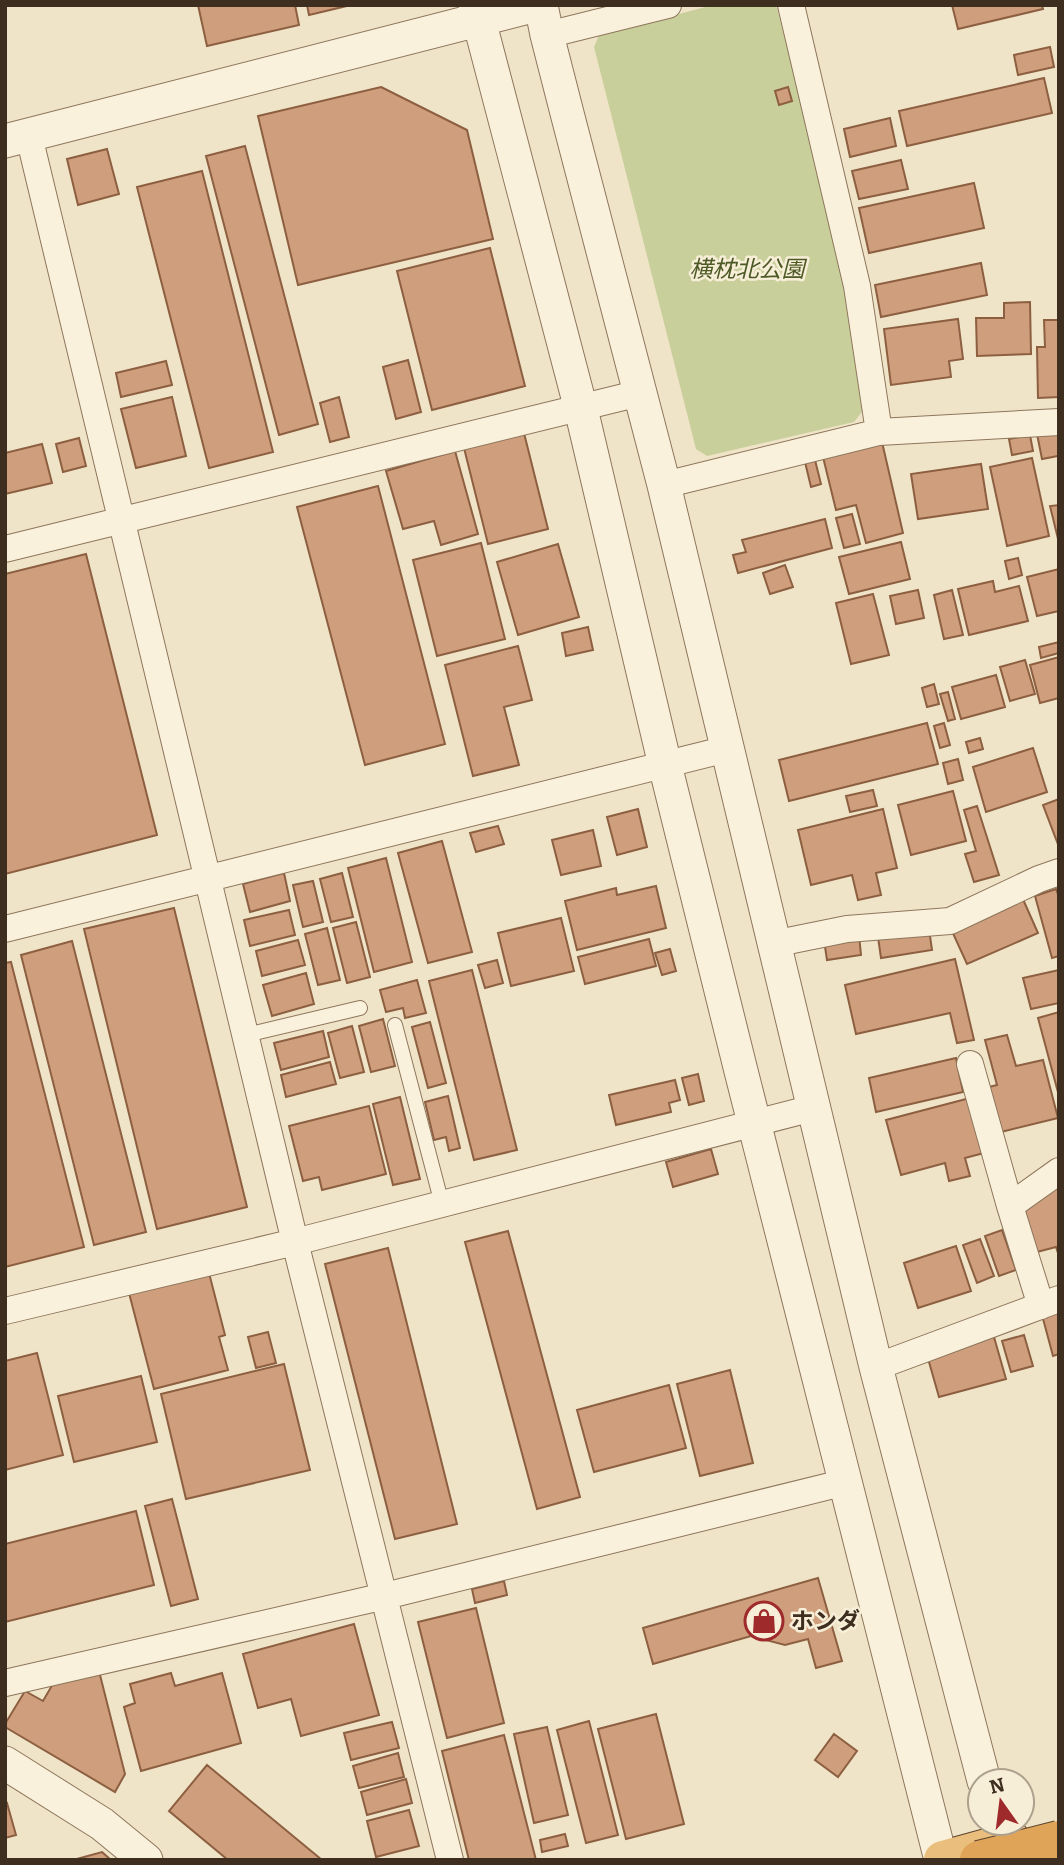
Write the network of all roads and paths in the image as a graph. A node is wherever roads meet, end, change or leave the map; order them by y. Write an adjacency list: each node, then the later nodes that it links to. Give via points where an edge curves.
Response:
1 (668, 5): 4 (street)
2 (791, 5): 9 (street, via 857,286)
3 (477, 13): 4 (street); 5 (street); 7 (street)
4 (542, 15): 6 (street)
5 (17, 138): 11 (street)
6 (640, 393): 7 (street); 10 (street)
7 (581, 408): 11 (street); 14 (street)
8 (1059, 422): 9 (street)
9 (879, 432): 10 (street)
10 (664, 485): 13 (street)
11 (122, 521): 12 (street); 16 (street)
12 (5, 549)
13 (727, 749): 14 (street); 18 (street)
14 (666, 765): 16 (street); 24 (street)
15 (1059, 872): 18 (street, via 950,921 847,929)
16 (209, 879): 17 (street); 21 (street)
17 (5, 929)
18 (773, 944): 23 (street)
19 (360, 1008): 21 (lane)
20 (394, 1025): 26 (lane)
21 (246, 1035): 28 (street)
22 (970, 1064): 27 (street)
23 (813, 1108): 24 (street); 31 (street)
24 (754, 1124): 26 (street); 32 (street)
25 (1059, 1171): 27 (street)
26 (442, 1204): 28 (street)
27 (1010, 1206): 29 (street)
28 (295, 1241): 30 (street); 33 (street)
29 (1050, 1303): 31 (street)
30 (5, 1311)
31 (876, 1367): 36 (street)
32 (846, 1482): 33 (street); 42 (street)
33 (385, 1596): 34 (street); 41 (street)
34 (5, 1683)
35 (5, 1763): 40 (street, via 102,1824)
36 (980, 1767)
37 (1059, 1829): 39 (highway)
38 (1059, 1840): 39 (highway, bridge)
39 (994, 1847): 42 (highway)
40 (146, 1860)
41 (450, 1860)
42 (942, 1860)

